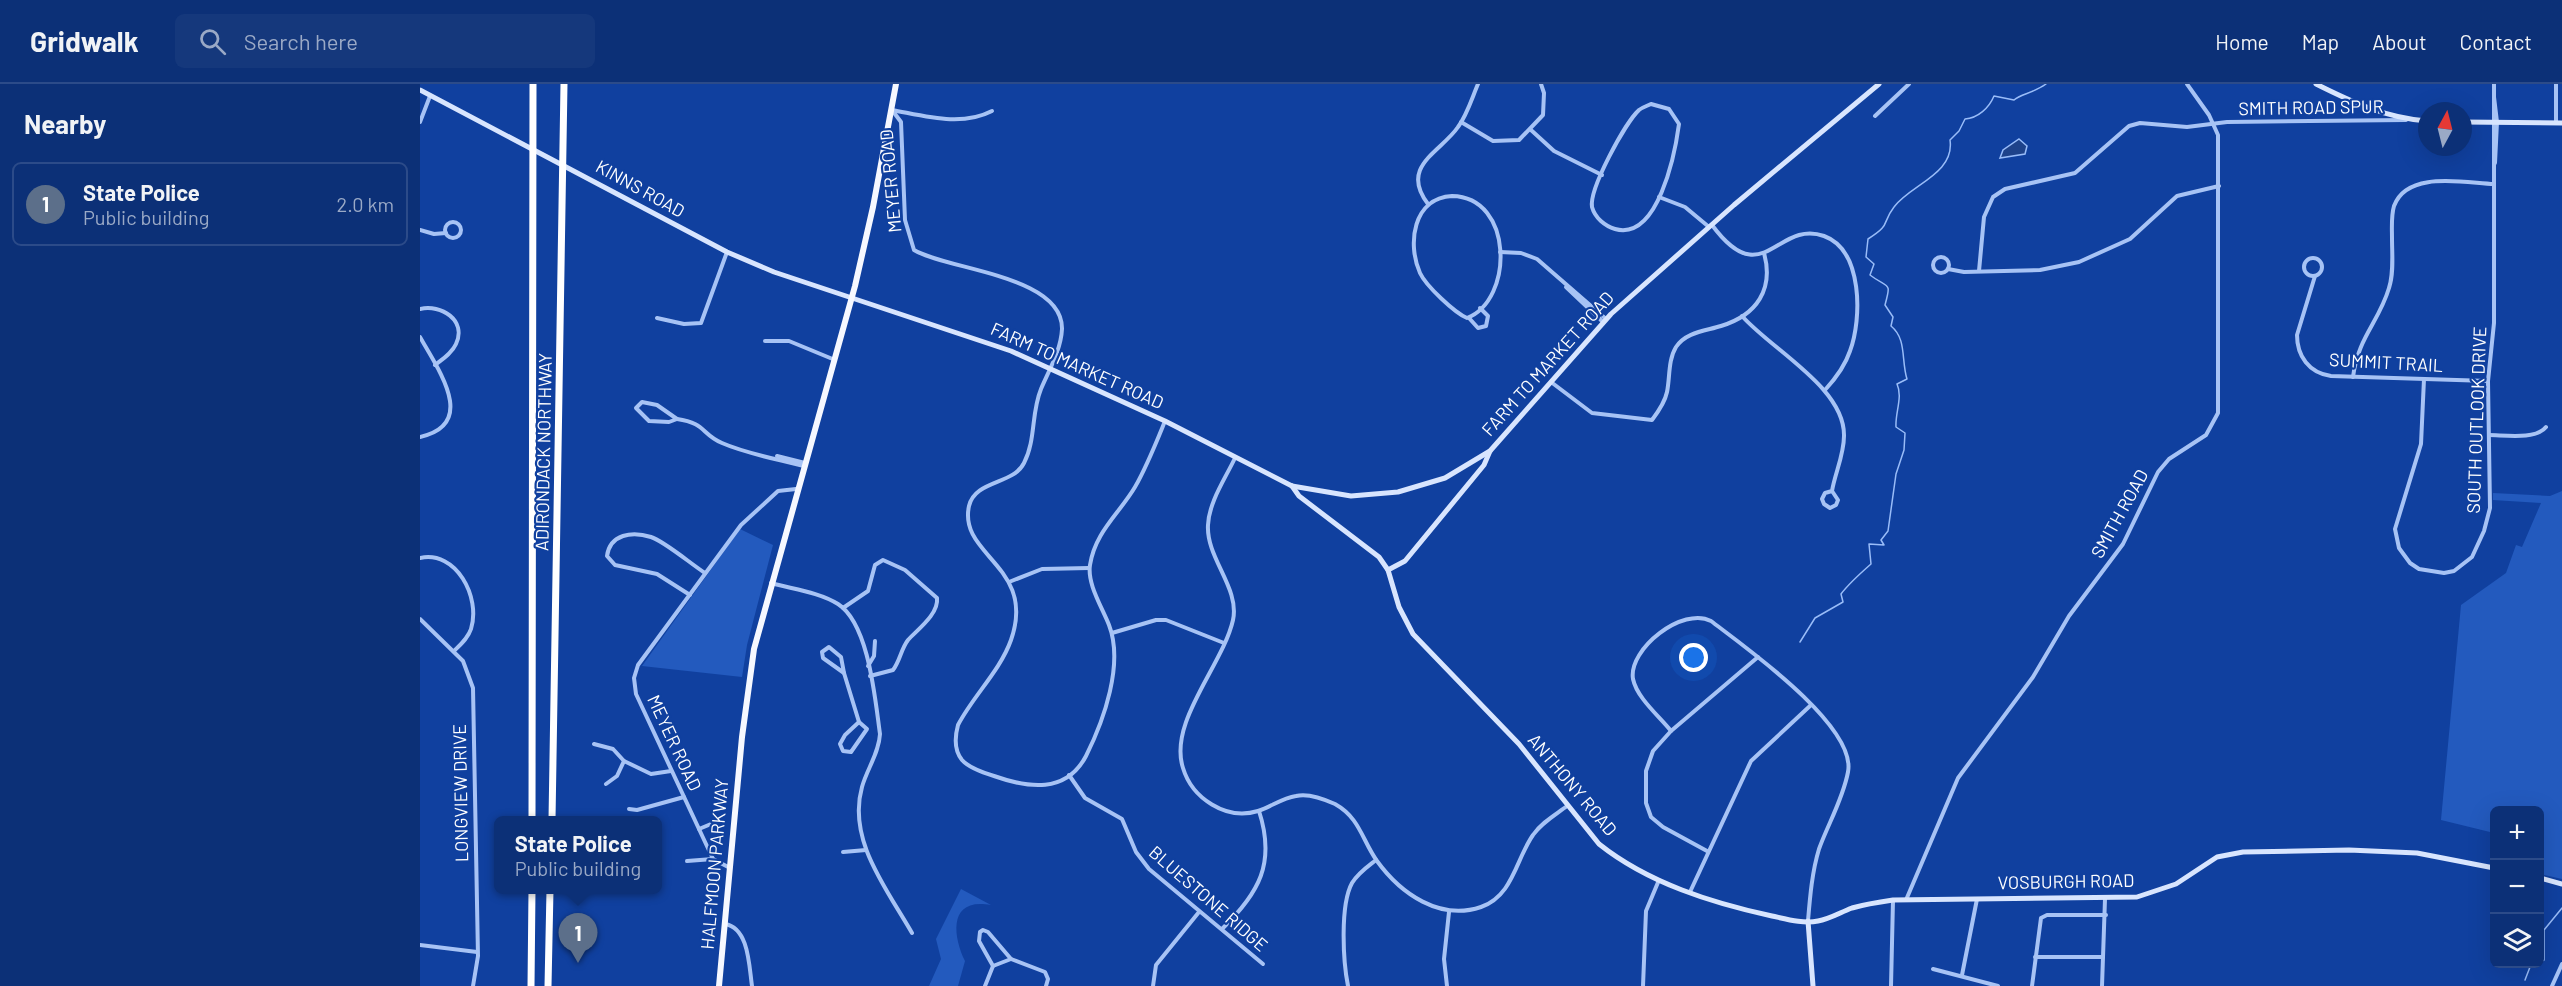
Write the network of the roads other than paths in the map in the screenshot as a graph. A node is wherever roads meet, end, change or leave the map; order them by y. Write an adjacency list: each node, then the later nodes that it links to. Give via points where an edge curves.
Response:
1 (533, 84): 97 (highway, ADIRONDACK NORTHWAY)
2 (564, 84): 98 (highway, ADIRONDACK NORTHWAY)
3 (896, 84): 14 (main road, HALFMOON PARKWAY)
4 (1478, 84): 20 (street)
5 (1541, 84): 25 (street, via 1543,115)
6 (1879, 84): 31 (street, FARM TO MARKET ROAD)
7 (1910, 84): 16 (street)
8 (2187, 84): 24 (street, SMITH ROAD)
9 (2316, 84): 17 (street, via 2359,105)
10 (2494, 84): 22 (street, SOUTH OUTLOOK DRIVE)
11 (2556, 84): 23 (street)
12 (420, 90): 13 (street, KINNS ROAD)
13 (430, 96): 19 (street); 34 (street, KINNS ROAD)
14 (891, 110): 15 (street, via 952,120 973,119); 40 (main road, HALFMOON PARKWAY); 51 (street, MEYER ROAD, via 901,122 905,220 914,250 930,258 1016,281 1053,307 1062,324)
15 (992, 111)
16 (1875, 116)
17 (2407, 120): 18 (street); 24 (street, SMITH ROAD SPUR)
18 (2418, 121)
19 (420, 122)
20 (1461, 122): 25 (street, via 1500,143 1519,140); 30 (street, via 1421,167 1420,189)
21 (2472, 122): 22 (street)
22 (2495, 123): 23 (street); 27 (street, SOUTH OUTLOOK DRIVE)
23 (2559, 123)
24 (2215, 124): 28 (street, SMITH ROAD); 38 (street, SMITH ROAD SPUR, via 2129,126 2075,173 1999,193 1984,217)
25 (1531, 130): 26 (street, via 1554,151)
26 (1602, 175): 29 (street, via 1592,207 1608,226 1628,231 1637,227); 29 (street, via 1622,131 1641,108 1651,104 1669,109 1679,124)
27 (2494, 184): 52 (street, via 2424,183 2408,188 2400,196 2392,217 2389,289 2360,343); 54 (street, SOUTH OUTLOOK DRIVE, via 2494,322)
28 (2219, 186): 38 (street, via 2177,196 2130,238 2079,262 2040,270); 118 (street, SMITH ROAD, via 2218,413 2206,435 2169,459 2158,472 2123,544 1958,778)
29 (1659, 197): 31 (street, via 1685,207)
30 (1428, 204): 35 (street, via 1444,196 1470,201 1497,226); 45 (street, via 1416,224 1418,267 1428,285)
31 (1710, 226): 36 (street, via 1735,250); 46 (street, FARM TO MARKET ROAD)
32 (420, 230): 33 (street)
33 (446, 233): 33 (street, via 450,223 460,226 457,237)
34 (727, 252): 40 (street, KINNS ROAD); 44 (street, via 701,323)
35 (1500, 252): 41 (street, via 1497,284); 46 (street, via 1537,259)
36 (1764, 253): 43 (street, via 1767,285); 56 (street, via 1797,236 1815,234 1833,241 1849,261 1857,293 1853,344 1842,369)
37 (1948, 269): 37 (street, via 1949,261 1935,259 1936,271); 38 (street)
38 (1980, 271)
39 (2315, 276): 39 (street, SUMMIT TRAIL, via 2323,267 2312,257 2304,268); 52 (street, SUMMIT TRAIL, via 2297,335 2299,352 2307,365 2323,375)
40 (852, 298): 49 (main road, HALFMOON PARKWAY); 51 (street, FARM TO MARKET ROAD, via 969,336)
41 (1480, 308): 45 (street); 45 (street, via 1489,319 1486,326 1478,328)
42 (420, 309): 50 (street, via 445,311 458,330 455,345)
43 (1742, 316): 55 (street, via 1691,335 1677,346 1666,396 1651,420 1592,413); 56 (street)
44 (657, 318)
45 (1469, 318)
46 (1604, 321): 55 (street, FARM TO MARKET ROAD)
47 (420, 337): 50 (street)
48 (765, 341): 49 (street, via 791,342)
49 (836, 360): 64 (main road, HALFMOON PARKWAY)
50 (435, 365): 61 (street, via 448,388 450,411 442,427)
51 (1051, 369): 58 (street, FARM TO MARKET ROAD); 72 (street, via 1034,410 1032,441 1020,470 980,490 969,507 973,536)
52 (2353, 377): 53 (street, SUMMIT TRAIL)
53 (2424, 379): 54 (street, SUMMIT TRAIL); 60 (street, SOUTH OUTLOOK DRIVE, via 2421,444 2395,529 2399,548 2419,569 2444,573 2464,566 2472,557 2490,508)
54 (2488, 381): 60 (street, SOUTH OUTLOOK DRIVE)
55 (1551, 382): 62 (street, FARM TO MARKET ROAD)
56 (1825, 390): 67 (street, via 1838,406 1844,428)
57 (677, 419): 57 (street, via 648,402 636,405 638,412 653,422); 64 (street, via 701,425 713,437 746,452)
58 (1165, 421): 63 (street, FARM TO MARKET ROAD); 69 (street, via 1135,487 1095,543)
59 (2546, 428): 60 (street, via 2531,434)
60 (2489, 435)
61 (420, 437)
62 (1490, 451): 65 (street, FARM TO MARKET ROAD, via 1445,478 1398,492 1351,496); 70 (street, via 1487,461 1405,561)
63 (1235, 458): 65 (street, FARM TO MARKET ROAD); 79 (street, via 1211,508 1208,527 1209,542 1233,606 1233,621)
64 (804, 464): 66 (main road, HALFMOON PARKWAY)
65 (1292, 486): 70 (street, ANTHONY ROAD, via 1379,557)
66 (796, 489): 71 (street, MEYER ROAD, via 778,491 767,501 741,525); 73 (main road, HALFMOON PARKWAY)
67 (1832, 491): 67 (street, via 1822,499 1830,508 1838,500)
68 (420, 558): 80 (street, via 436,556 452,564 470,594 472,627)
69 (1089, 568): 72 (street, via 1042,569); 77 (street)
70 (1388, 570): 94 (street, ANTHONY ROAD, via 1399,608 1413,634 1519,744)
71 (705, 573): 74 (street, MEYER ROAD); 74 (street, via 652,537 623,535 611,544 607,556 615,565 657,574)
72 (1009, 582): 91 (street, via 1016,604 1011,642 958,725 958,752 974,768 1022,785 1049,786)
73 (770, 583): 75 (street, via 830,600); 108 (main road, HALFMOON PARKWAY, via 754,649)
74 (690, 595): 90 (street, MEYER ROAD, via 638,665 634,678 636,694)
75 (843, 608): 82 (street, via 857,624); 84 (street, via 868,591 875,565 883,560 905,570 937,598 938,604 907,641 893,670)
76 (420, 620): 80 (street, LONGVIEW DRIVE)
77 (1112, 633): 79 (street, via 1166,620); 91 (street, via 1112,683 1087,753)
78 (875, 641): 82 (street, via 874,656)
79 (1224, 643): 96 (street, via 1184,728 1180,747 1182,767 1190,784 1208,802 1230,812)
80 (454, 651): 127 (street, LONGVIEW DRIVE, via 467,668 473,688)
81 (1758, 657): 85 (street); 87 (street); 87 (street, via 1707,619 1692,617 1674,622 1638,655 1633,670 1636,688)
82 (868, 666): 84 (street)
83 (844, 673): 83 (street, via 844,663 837,651 826,648 823,658); 86 (street)
84 (870, 676): 101 (street, via 880,734 860,799 859,826)
85 (1811, 705): 102 (street, via 1751,761); 122 (street, via 1842,742 1849,765 1815,867)
86 (859, 722): 86 (street, via 842,740 843,751 851,752 867,729)
87 (1671, 731): 102 (street, via 1653,751 1646,771 1649,813 1663,827)
88 (594, 744): 89 (street, via 613,749)
89 (624, 761): 90 (street, via 651,774); 92 (street, via 617,776)
90 (671, 771): 93 (street, MEYER ROAD)
91 (1069, 775): 119 (street, BLUESTONE RIDGE, via 1085,798 1122,819 1141,861)
92 (606, 784)
93 (684, 797): 95 (street); 100 (street, MEYER ROAD)
94 (1567, 806): 110 (street, ANTHONY ROAD, via 1606,850); 120 (street, via 1533,835 1509,884 1493,902)
95 (629, 809)
96 (1259, 811): 105 (street, via 1296,795 1328,801 1355,820); 124 (street, via 1266,844 1264,869 1252,895)
97 (532, 816)
98 (554, 816)
99 (711, 824): 100 (street)
100 (699, 829): 104 (street, MEYER ROAD)
101 (866, 850): 103 (street); 125 (street)
102 (1707, 851): 112 (street)
103 (843, 852)
104 (712, 860): 106 (street); 108 (street)
105 (1376, 860): 120 (street, via 1412,895); 144 (street, via 1358,875 1348,894 1344,937)
106 (687, 861)
107 (2490, 866): 116 (street, VOSBURGH ROAD, via 2417,853 2243,852 2217,857 2164,890)
108 (730, 868): 123 (main road, HALFMOON PARKWAY)
109 (2544, 879): 111 (street)
110 (1659, 880): 112 (street, ANTHONY ROAD); 146 (street, via 1646,911)
111 (2562, 884)
112 (1690, 892): 122 (street, ANTHONY ROAD, via 1760,913)
113 (532, 894): 137 (highway)
114 (550, 894): 138 (highway)
115 (1977, 899): 116 (street, VOSBURGH ROAD); 118 (street, VOSBURGH ROAD); 135 (street)
116 (2105, 899): 121 (street)
117 (1893, 900): 118 (street, VOSBURGH ROAD); 122 (street, VOSBURGH ROAD); 148 (street)
118 (1906, 900)
119 (1199, 912): 124 (street, BLUESTONE RIDGE); 143 (street, via 1156,965)
120 (1449, 912): 145 (street, via 1444,958)
121 (2106, 915): 128 (street, via 2044,916); 129 (street)
122 (1808, 921): 147 (street)
123 (724, 924): 139 (main road, HALFMOON PARKWAY); 140 (street, via 736,928 742,937)
124 (1222, 929): 131 (street, BLUESTONE RIDGE)
125 (912, 933)
126 (420, 945): 127 (street)
127 (477, 952): 136 (street, LONGVIEW DRIVE)
128 (2035, 957): 129 (street); 150 (street)
129 (2103, 957): 151 (street)
130 (1011, 959): 133 (street); 133 (street, via 983,930 979,941); 142 (street, via 1045,972)
131 (1263, 964)
132 (2562, 964): 152 (street)
133 (993, 966): 141 (street)
134 (1933, 969): 135 (street)
135 (1962, 975): 149 (street)
136 (473, 986)
137 (531, 986)
138 (548, 986)
139 (719, 986)
140 (753, 986)
141 (985, 986)
142 (1046, 986)
143 (1153, 986)
144 (1348, 986)
145 (1447, 986)
146 (1643, 986)
147 (1813, 986)
148 (1891, 986)
149 (1998, 986)
150 (2032, 986)
151 (2102, 986)
152 (2552, 986)

